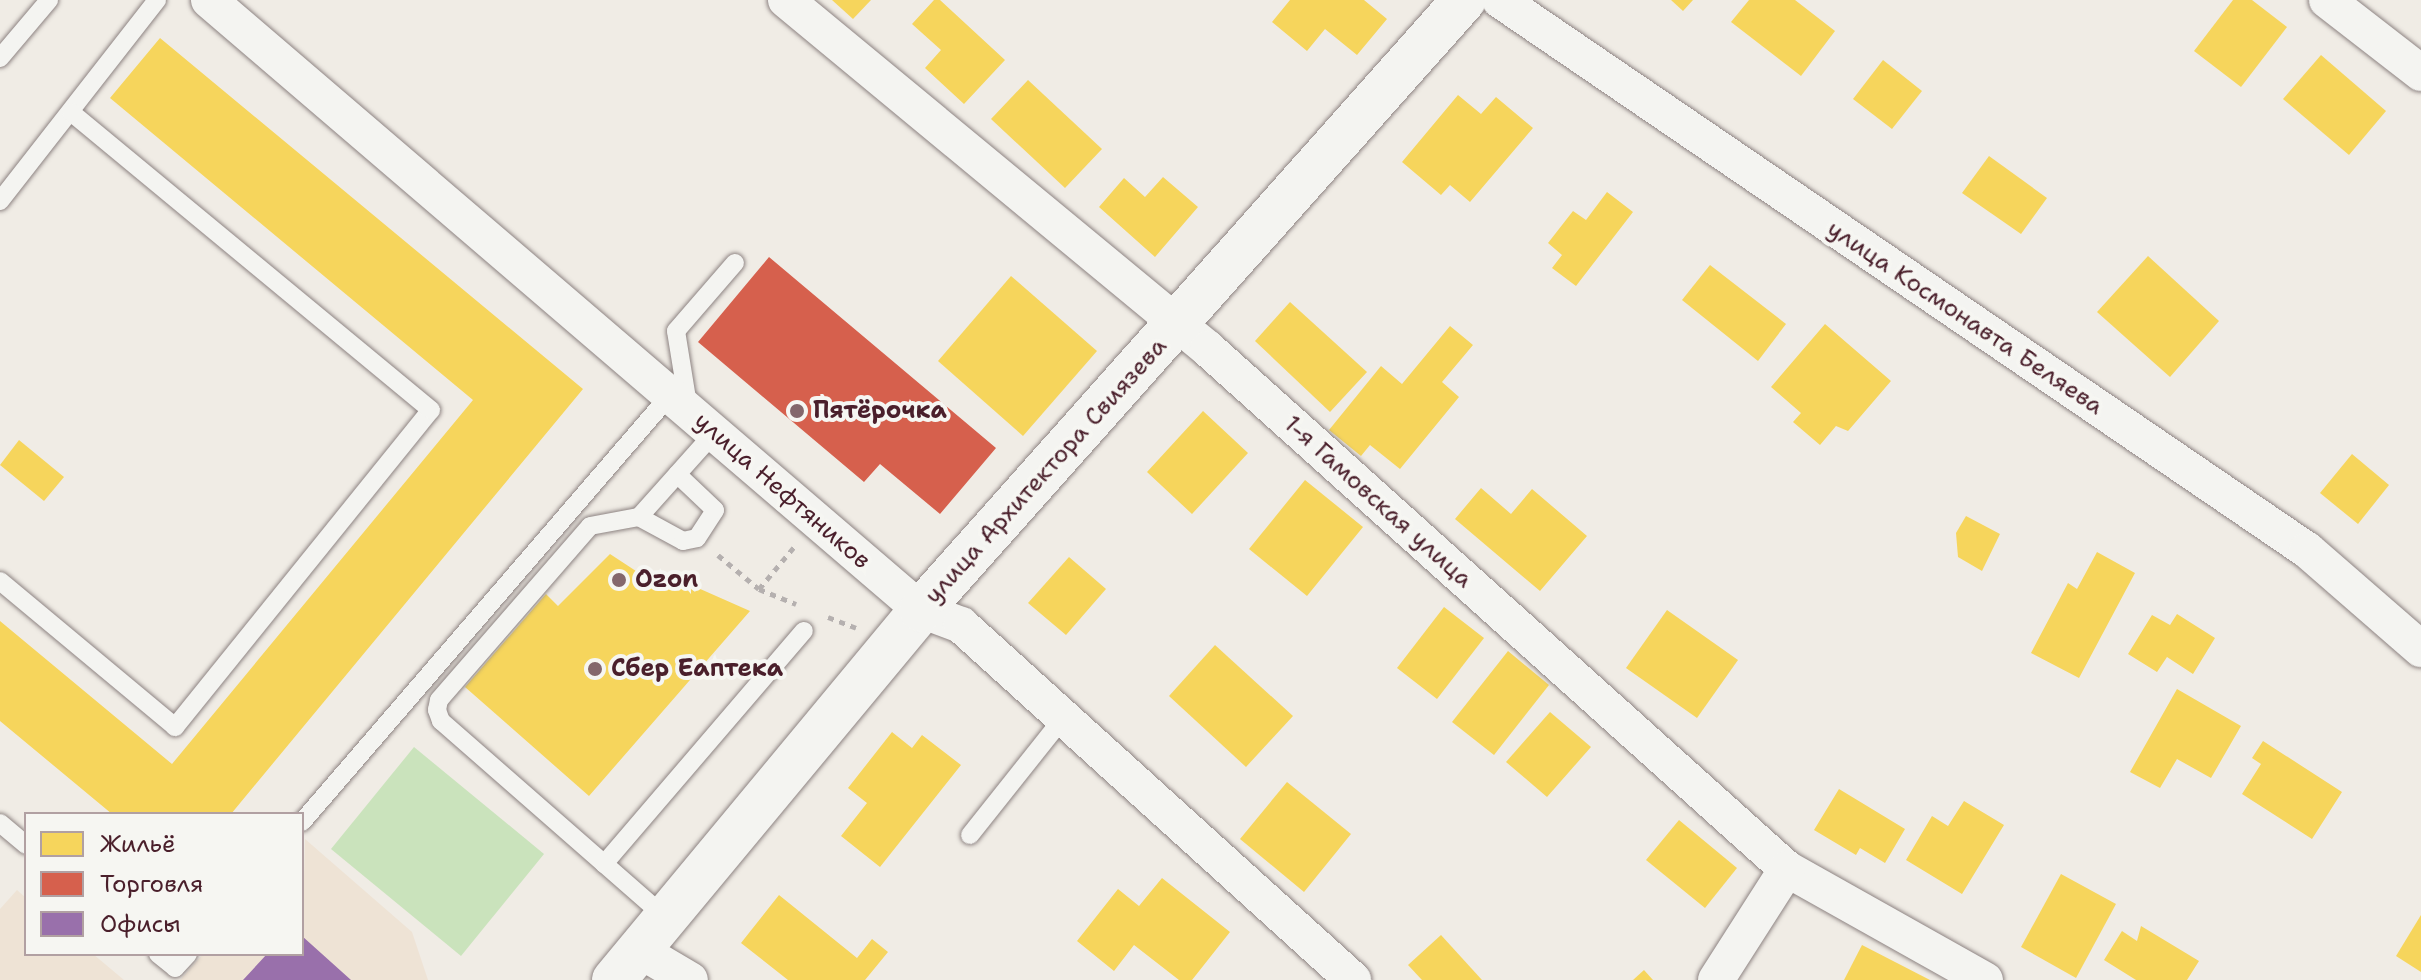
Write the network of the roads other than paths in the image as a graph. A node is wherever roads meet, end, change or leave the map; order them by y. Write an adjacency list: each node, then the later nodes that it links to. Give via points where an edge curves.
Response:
1 (49, 0): 8 (lane)
2 (157, 0): 10 (lane)
3 (209, 0): 14 (street, улица Нефтяников)
4 (786, 0): 13 (street, 1-я Гамовская улица)
5 (1464, 0): 13 (main road, улица Архитектора Свиязева)
6 (1500, 0): 20 (street, улица Космонавта Беляева, via 2307,550)
7 (2327, 0): 9 (street)
8 (0, 58)
9 (2421, 73)
10 (71, 112): 11 (lane); 17 (lane, via 431,410 175,727)
11 (0, 201)
12 (735, 263): 14 (lane, via 676,331)
13 (1177, 326): 18 (main road, улица Архитектора Свиязева); 27 (street, 1-я Гамовская улица)
14 (691, 413): 15 (lane); 18 (street, улица Нефтяников); 22 (lane)
15 (677, 474): 16 (lane); 16 (lane, via 715,510 697,538 683,541)
16 (639, 517): 26 (lane, via 590,526 439,700 437,710 441,721)
17 (0, 581)
18 (921, 610): 21 (street, улица Нефтяников, via 961,625); 28 (main road, улица Архитектора Свиязева)
19 (804, 631): 26 (lane)
20 (2421, 649)
21 (1063, 718): 24 (lane); 34 (street, улица Нефтяников)
22 (304, 820)
23 (0, 823): 25 (lane)
24 (970, 835)
25 (24, 843)
26 (604, 864): 28 (lane)
27 (1787, 869): 35 (street); 36 (street, 1-я Гамовская улица)
28 (666, 917): 31 (main road, улица Архитектора Свиязева)
29 (160, 956): 30 (lane, via 175,968)
30 (186, 956)
31 (626, 965): 32 (main road, улица Архитектора Свиязева); 33 (street)
32 (607, 980)
33 (690, 980)
34 (1353, 980)
35 (1716, 980)
36 (1985, 980)

